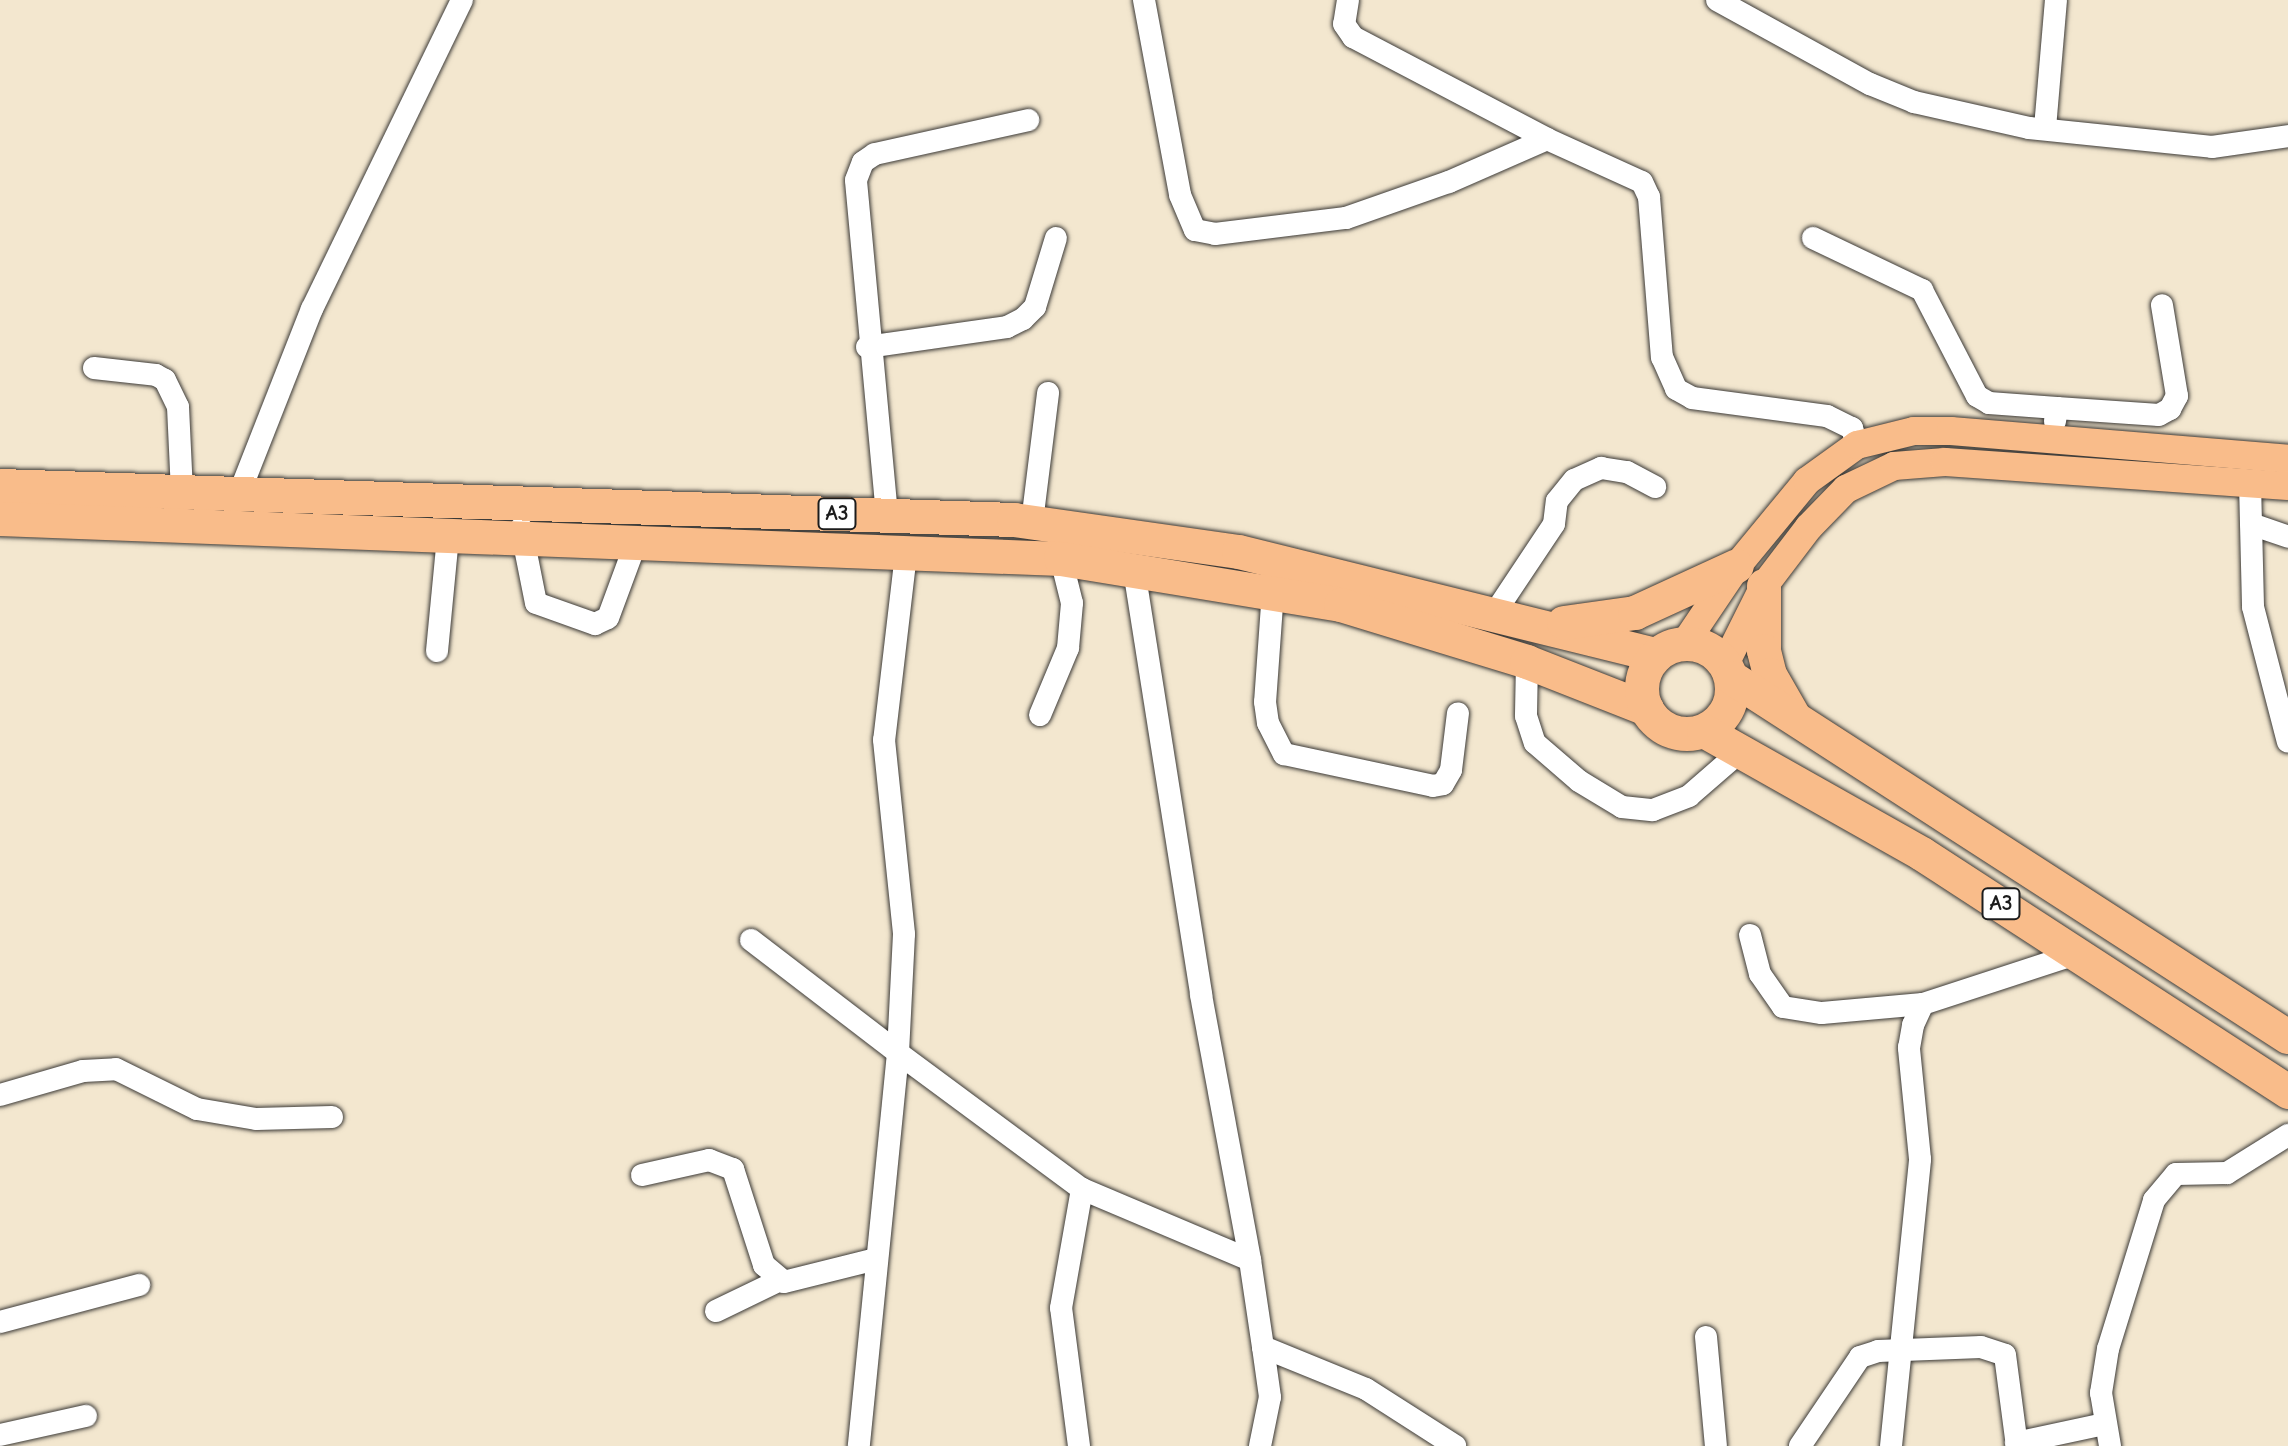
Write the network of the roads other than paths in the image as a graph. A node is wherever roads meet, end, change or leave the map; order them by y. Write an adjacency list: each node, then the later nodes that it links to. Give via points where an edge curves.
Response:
1 (462, 0): 24 (street, via 312,309)
2 (1144, 0): 9 (street, via 1180,195 1195,230 1215,234 1346,218 1449,182)
3 (1348, 0): 9 (street, via 1344,24 1353,37)
4 (1717, 0): 7 (street, via 1870,84 1914,102)
5 (2056, 0): 7 (street)
6 (1028, 120): 13 (street, via 875,154 863,162 856,180)
7 (2045, 128): 8 (street, via 2212,147)
8 (2288, 136)
9 (1547, 139): 18 (street, via 1642,182 1649,197 1662,357 1676,389 1692,398 1827,416 1852,428)
10 (1056, 238): 13 (street, via 1035,307 1023,319 1007,327)
11 (1813, 238): 16 (street, via 1922,290 1977,396 1989,403)
12 (2162, 305): 16 (street, via 2177,396 2170,409 2159,415)
13 (867, 347): 27 (street)
14 (94, 368): 23 (street, via 165,380 178,407)
15 (1048, 393): 28 (street)
16 (2057, 408): 17 (street)
17 (2054, 438): 18 (main road, via 1914,431); 19 (main road)
18 (1857, 445): 36 (main road, via 1807,481)
19 (2288, 459)
20 (2250, 483): 21 (main road); 29 (street); 38 (main road, via 1945,462 1894,466 1846,489)
21 (2288, 486)
22 (1655, 487): 40 (street, via 1627,472 1601,468 1574,480 1557,501 1554,524)
23 (182, 492): 24 (highway, A3); 25 (highway, A3)
24 (239, 494): 26 (highway, A3)
25 (2, 502): 30 (highway, A3)
26 (523, 503): 27 (highway, A3); 32 (street)
27 (887, 515): 28 (highway, A3)
28 (1032, 522): 40 (highway, A3, via 1239,552)
29 (2251, 524): 31 (street); 51 (street, via 2253,607)
30 (448, 536): 32 (highway, A3); 43 (street)
31 (2288, 537)
32 (520, 539): 33 (highway, A3); 33 (street, via 536,603 595,624 608,618)
33 (635, 545): 34 (highway, A3)
34 (906, 554): 35 (highway, A3); 58 (street, via 884,740 904,934)
35 (1061, 559): 37 (highway, A3); 48 (street, via 1072,603 1068,648)
36 (1737, 566): 41 (highway, via 1635,613); 42 (main road)
37 (1134, 570): 39 (highway, A3); 66 (street, via 1201,995)
38 (1764, 586): 45 (main road); 49 (highway, via 1764,651 1770,675)
39 (1273, 591): 44 (highway, A3, via 1341,605); 47 (street, via 1265,702 1268,723 1284,754 1443,784 1451,770)
40 (1494, 614): 41 (highway, A3)
41 (1541, 625): 42 (highway, A3)
42 (1670, 649): 45 (highway, via 1701,645); 46 (highway, via 1642,683)
43 (437, 651)
44 (1527, 662): 46 (highway, A3); 52 (street, via 1526,716 1535,743 1622,807 1653,810 1689,796)
45 (1728, 671): 49 (highway, A3); 50 (highway, via 1727,710)
46 (1647, 709): 50 (highway, via 1669,730)
47 (1458, 713)
48 (1040, 715)
49 (1797, 722): 57 (highway, A3)
50 (1704, 731): 52 (highway, A3)
51 (2288, 742)
52 (1742, 750): 55 (highway, A3)
53 (1750, 935): 56 (street, via 1760,974 1783,1007 1822,1013)
54 (751, 940): 58 (street)
55 (2079, 953): 56 (street); 59 (highway, A3)
56 (1923, 1004): 73 (street, via 1909,1048 1920,1159)
57 (2288, 1037)
58 (898, 1053): 64 (street); 65 (street)
59 (2288, 1092)
60 (0, 1095): 61 (street, via 83,1071 116,1069 197,1109 256,1119)
61 (332, 1117)
62 (2288, 1135): 76 (street, via 2227,1173 2176,1174 2154,1200 2108,1349 2101,1393)
63 (642, 1175): 67 (street, via 709,1160 733,1169 764,1265)
64 (1082, 1189): 66 (street); 79 (street, via 1061,1308)
65 (876, 1259): 67 (street); 78 (street)
66 (1250, 1260): 72 (street)
67 (780, 1280): 69 (street)
68 (139, 1285): 70 (street)
69 (716, 1311)
70 (0, 1322)
71 (1706, 1337): 82 (street)
72 (1263, 1347): 80 (street, via 1270,1397); 81 (street, via 1366,1389)
73 (1899, 1352): 77 (street, via 1997,1349 2005,1355); 83 (street, via 1860,1357); 84 (street)
74 (86, 1416): 75 (street)
75 (0, 1435)
76 (2107, 1435): 77 (street)
77 (2016, 1445)
78 (859, 1446)
79 (1079, 1446)
80 (1260, 1446)
81 (1455, 1446)
82 (1716, 1446)
83 (1800, 1446)
84 (1891, 1446)

